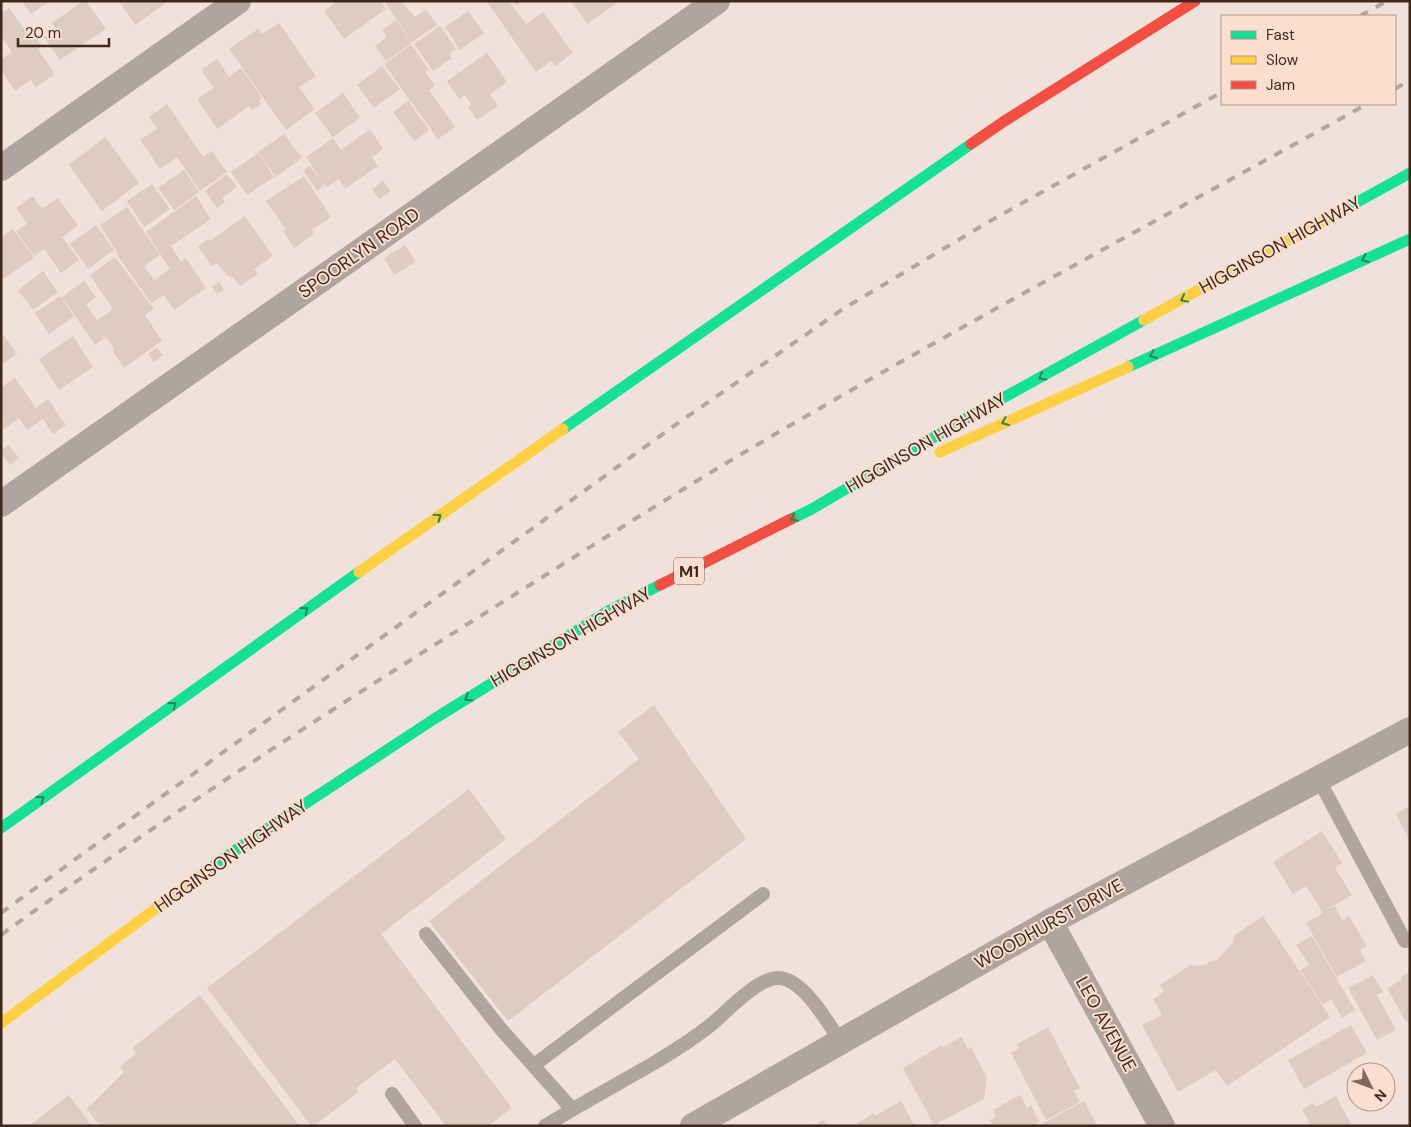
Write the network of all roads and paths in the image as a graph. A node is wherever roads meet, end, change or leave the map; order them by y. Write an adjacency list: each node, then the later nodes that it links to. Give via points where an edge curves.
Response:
1 (238, 1): 6 (street)
2 (717, 1): 11 (street, SPOORLYN ROAD)
3 (1194, 1): 5 (highway)
4 (1146, 18): 5 (highway)
5 (1003, 122): 15 (highway, one-way to 5, via 378,558)
6 (1, 168)
7 (1410, 172): 12 (highway, HIGGINSON HIGHWAY / M1, one-way to 12, via 972,415)
8 (1410, 239): 9 (highway, one-way to 9)
9 (928, 457)
10 (910, 465): 12 (highway)
11 (1, 504)
12 (810, 510): 20 (highway, HIGGINSON HIGHWAY / M1, one-way to 20, via 610,610 434,719 241,846)
13 (1410, 730): 14 (street, WOODHURST DRIVE)
14 (1319, 780): 17 (street, WOODHURST DRIVE); 19 (lane)
15 (1, 828)
16 (763, 894): 22 (lane)
17 (1050, 922): 21 (street, WOODHURST DRIVE); 28 (street, LEO AVENUE)
18 (426, 934): 22 (lane, via 500,1028)
19 (1405, 941)
20 (1, 1023)
21 (840, 1041): 24 (lane, via 808,996 788,979 777,978 740,998 712,1024 676,1049); 27 (street, WOODHURST DRIVE)
22 (534, 1065): 24 (lane)
23 (392, 1094): 25 (lane)
24 (572, 1109): 26 (lane)
25 (415, 1126)
26 (545, 1126)
27 (693, 1126)
28 (1162, 1126)

